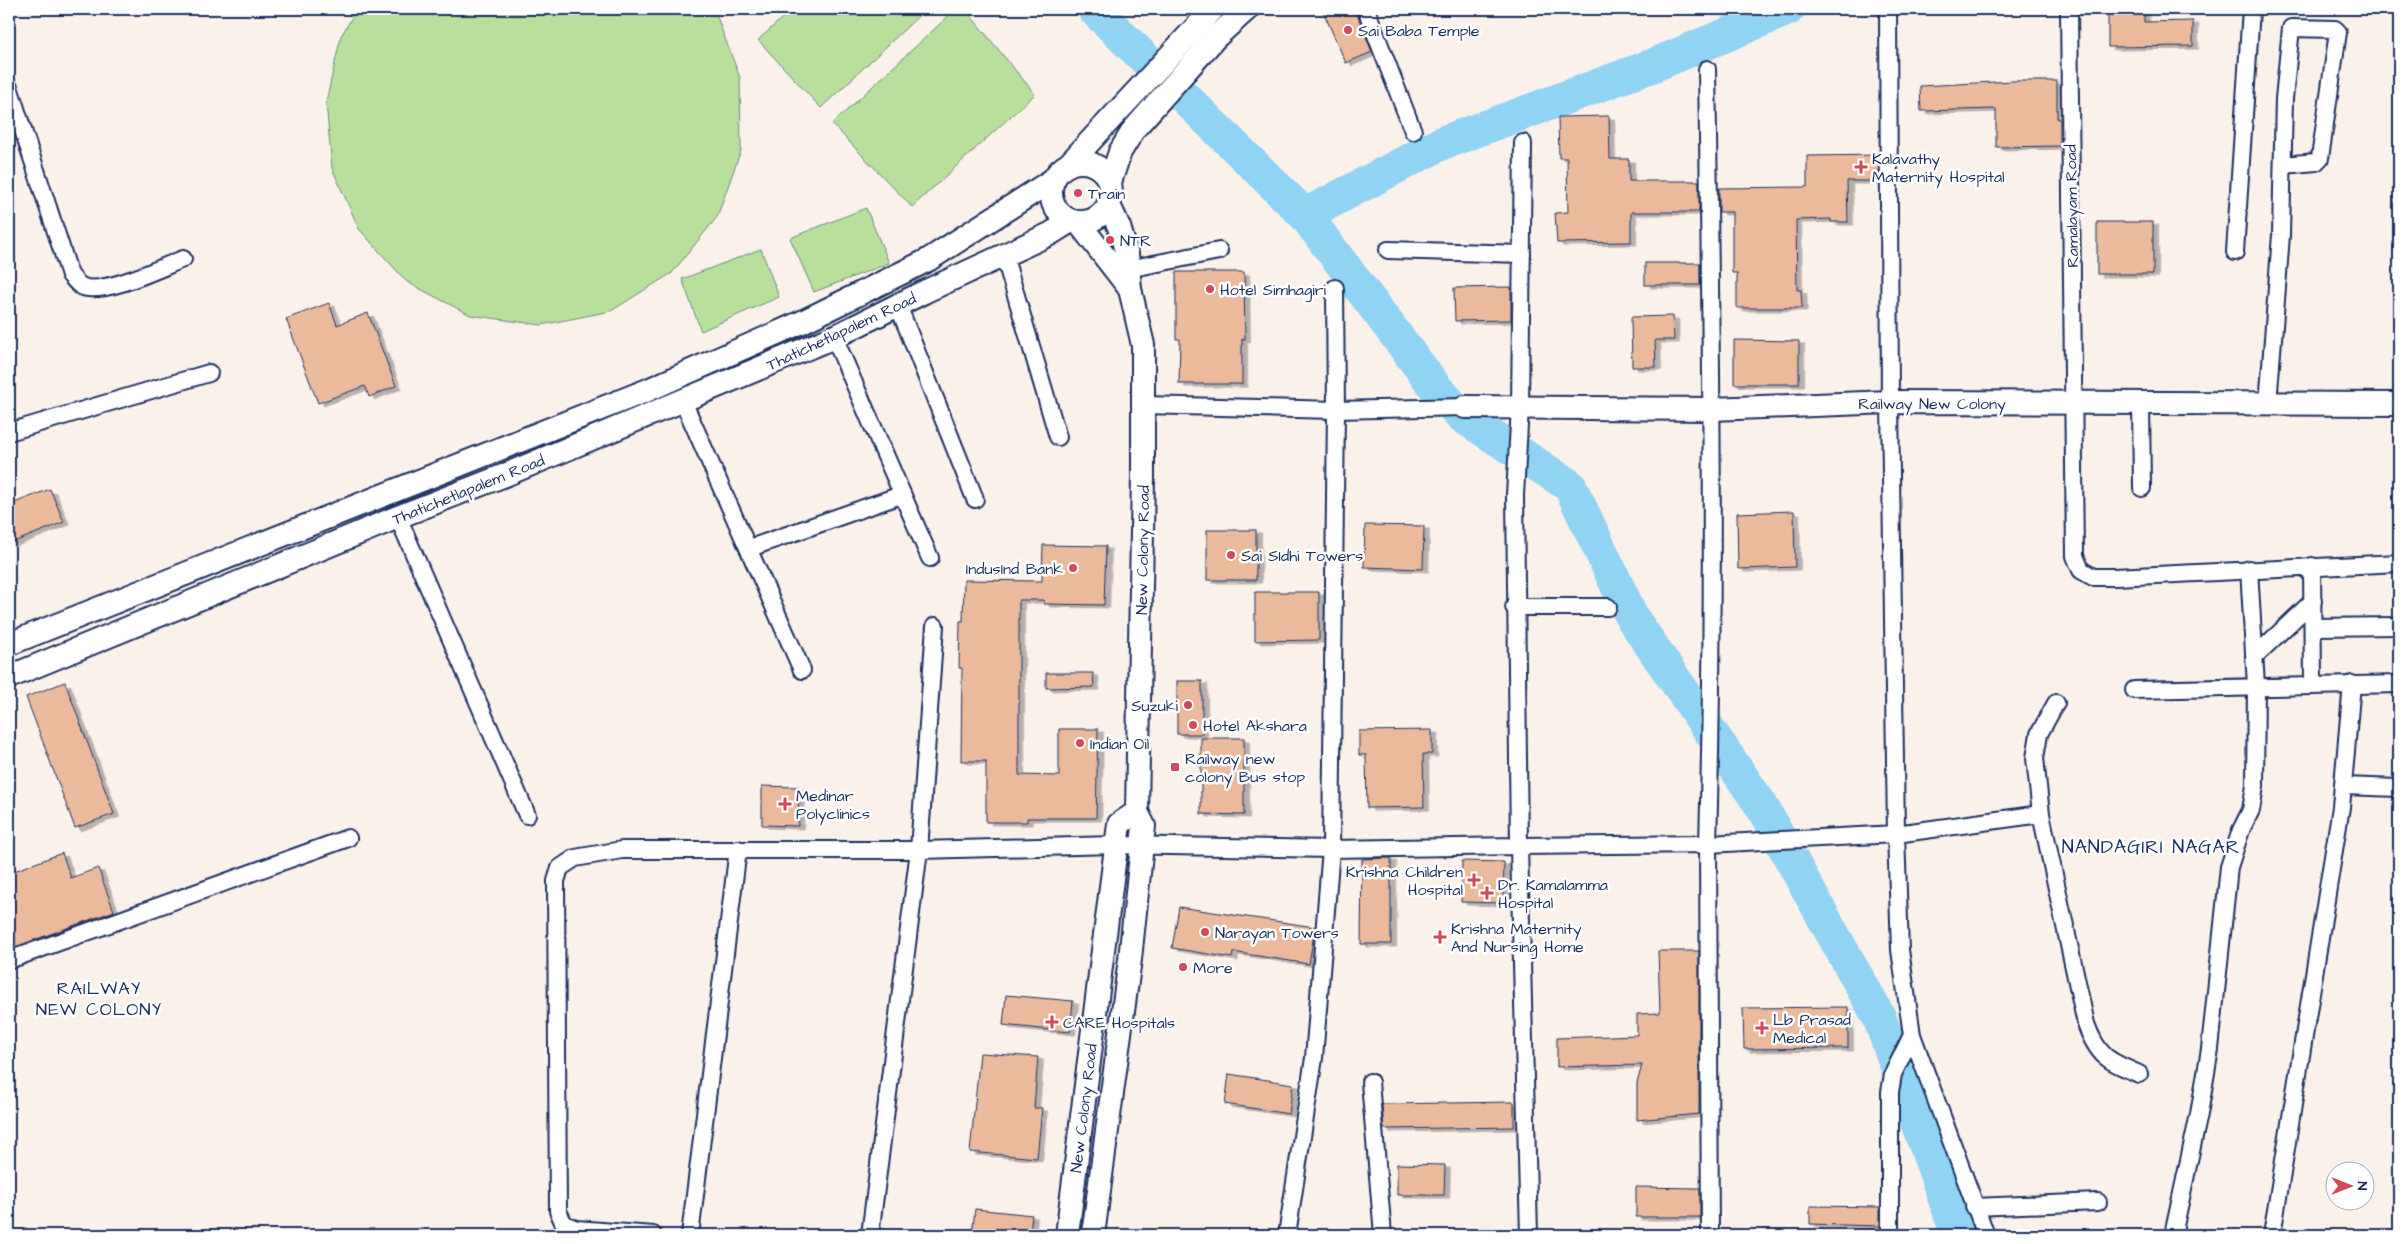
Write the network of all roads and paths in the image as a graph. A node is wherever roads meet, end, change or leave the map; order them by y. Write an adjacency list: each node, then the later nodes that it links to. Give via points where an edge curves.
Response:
1 (1247, 9): 13 (main road, via 1216,37 1134,129 1120,152)
2 (1366, 9): 9 (street)
3 (1888, 9): 28 (street)
4 (2069, 9): 29 (street, Ramalayam Road)
5 (2251, 9): 18 (street)
6 (1207, 15): 12 (main road)
7 (1707, 69): 36 (street)
8 (9, 87): 21 (street, via 70,275 82,287 98,289)
9 (1413, 131)
10 (1523, 144): 19 (street)
11 (2283, 165): 11 (street, via 2316,162 2320,158 2338,32 2335,29 2291,28 2284,99); 31 (street)
12 (1061, 172): 13 (main road, via 1078,162 1092,164 1105,173); 15 (main road, via 1052,196 1054,204 1058,211); 55 (main road, via 928,260 802,322 648,390)
13 (1110, 182): 14 (main road)
14 (1109, 205): 15 (main road, via 1096,219); 22 (main road, New Colony Road, via 1127,254)
15 (1075, 222): 20 (main road, Thatichetlapalem Road); 22 (main road)
16 (1219, 250): 22 (street)
17 (1388, 250): 19 (street)
18 (2235, 252)
19 (1522, 254): 35 (street)
20 (1004, 255): 24 (main road, Thatichetlapalem Road); 39 (street)
21 (183, 259)
22 (1129, 279): 33 (main road, New Colony Road, via 1143,345)
23 (1335, 288): 37 (street)
24 (898, 305): 25 (main road, Thatichetlapalem Road); 42 (street)
25 (834, 337): 27 (main road, Thatichetlapalem Road); 41 (street)
26 (209, 373): 38 (street)
27 (683, 401): 43 (main road, Thatichetlapalem Road); 44 (street)
28 (1890, 402): 29 (main road, Railway New Colony); 36 (main road, Railway New Colony); 72 (street)
29 (2073, 403): 30 (main road, Railway New Colony); 48 (street, Ramalayam Road, via 2075,556 2081,570 2093,576 2115,577)
30 (2141, 403): 31 (main road, Railway New Colony); 40 (street)
31 (2268, 404): 32 (main road, Railway New Colony)
32 (2399, 404)
33 (1144, 405): 37 (street); 69 (main road, New Colony Road)
34 (1465, 407): 35 (main road, Railway New Colony); 37 (street)
35 (1520, 407): 36 (main road, Railway New Colony); 50 (street, via 1516,465)
36 (1712, 409): 74 (street)
37 (1336, 410): 79 (street)
38 (9, 432)
39 (1058, 437)
40 (2142, 488)
41 (901, 495): 44 (street); 45 (street)
42 (975, 499)
43 (398, 517): 58 (main road, Thatichetlapalem Road); 71 (street)
44 (750, 548): 57 (street)
45 (930, 558)
46 (2399, 562): 47 (street)
47 (2312, 566): 48 (street); 49 (street)
48 (2249, 569): 56 (street)
49 (2313, 601): 54 (street); 56 (street)
50 (1516, 607): 51 (street); 77 (street)
51 (1608, 607)
52 (936, 626): 80 (street)
53 (2399, 626): 54 (street)
54 (2313, 628): 61 (street)
55 (9, 644)
56 (2254, 657): 62 (street)
57 (802, 670)
58 (9, 677)
59 (2352, 684): 60 (street); 61 (street); 65 (street)
60 (2399, 684)
61 (2313, 685): 62 (street)
62 (2256, 686): 63 (street); 98 (street, via 2255,786 2251,810 2229,868 2210,1049)
63 (2134, 690)
64 (2056, 703): 70 (street, via 2035,747)
65 (2342, 786): 66 (street); 68 (street)
66 (2376, 788): 67 (street); 68 (street)
67 (2399, 788)
68 (2341, 807): 99 (street)
69 (1138, 812): 75 (main road, New Colony Road, via 1119,824); 76 (main road, New Colony Road, via 1144,826)
70 (2041, 814): 72 (street); 83 (street, via 2086,1024 2101,1055 2111,1063)
71 (527, 815)
72 (1896, 834): 74 (street); 82 (street, via 1900,950)
73 (348, 838): 81 (street)
74 (1708, 844): 77 (street); 95 (street)
75 (1116, 845): 76 (street); 80 (street); 90 (main road, New Colony Road)
76 (1144, 846): 79 (street); 91 (main road, New Colony Road)
77 (1519, 846): 79 (street); 94 (street)
78 (738, 849): 80 (street); 87 (street, via 622,850 592,854 575,858 560,868 556,881 558,1211 564,1224 576,1229); 88 (street)
79 (1331, 849): 92 (street, via 1315,1049)
80 (919, 850): 89 (street)
81 (9, 960)
82 (1909, 1041): 86 (street); 96 (street, via 1893,1074 1890,1092)
83 (2139, 1074)
84 (1370, 1082): 93 (street)
85 (2098, 1202): 86 (street)
86 (1974, 1207): 97 (street)
87 (653, 1235)
88 (690, 1235)
89 (870, 1235)
90 (1066, 1235)
91 (1093, 1235)
92 (1287, 1235)
93 (1383, 1235)
94 (1529, 1235)
95 (1710, 1235)
96 (1890, 1235)
97 (1986, 1235)
98 (2173, 1235)
99 (2272, 1235)

